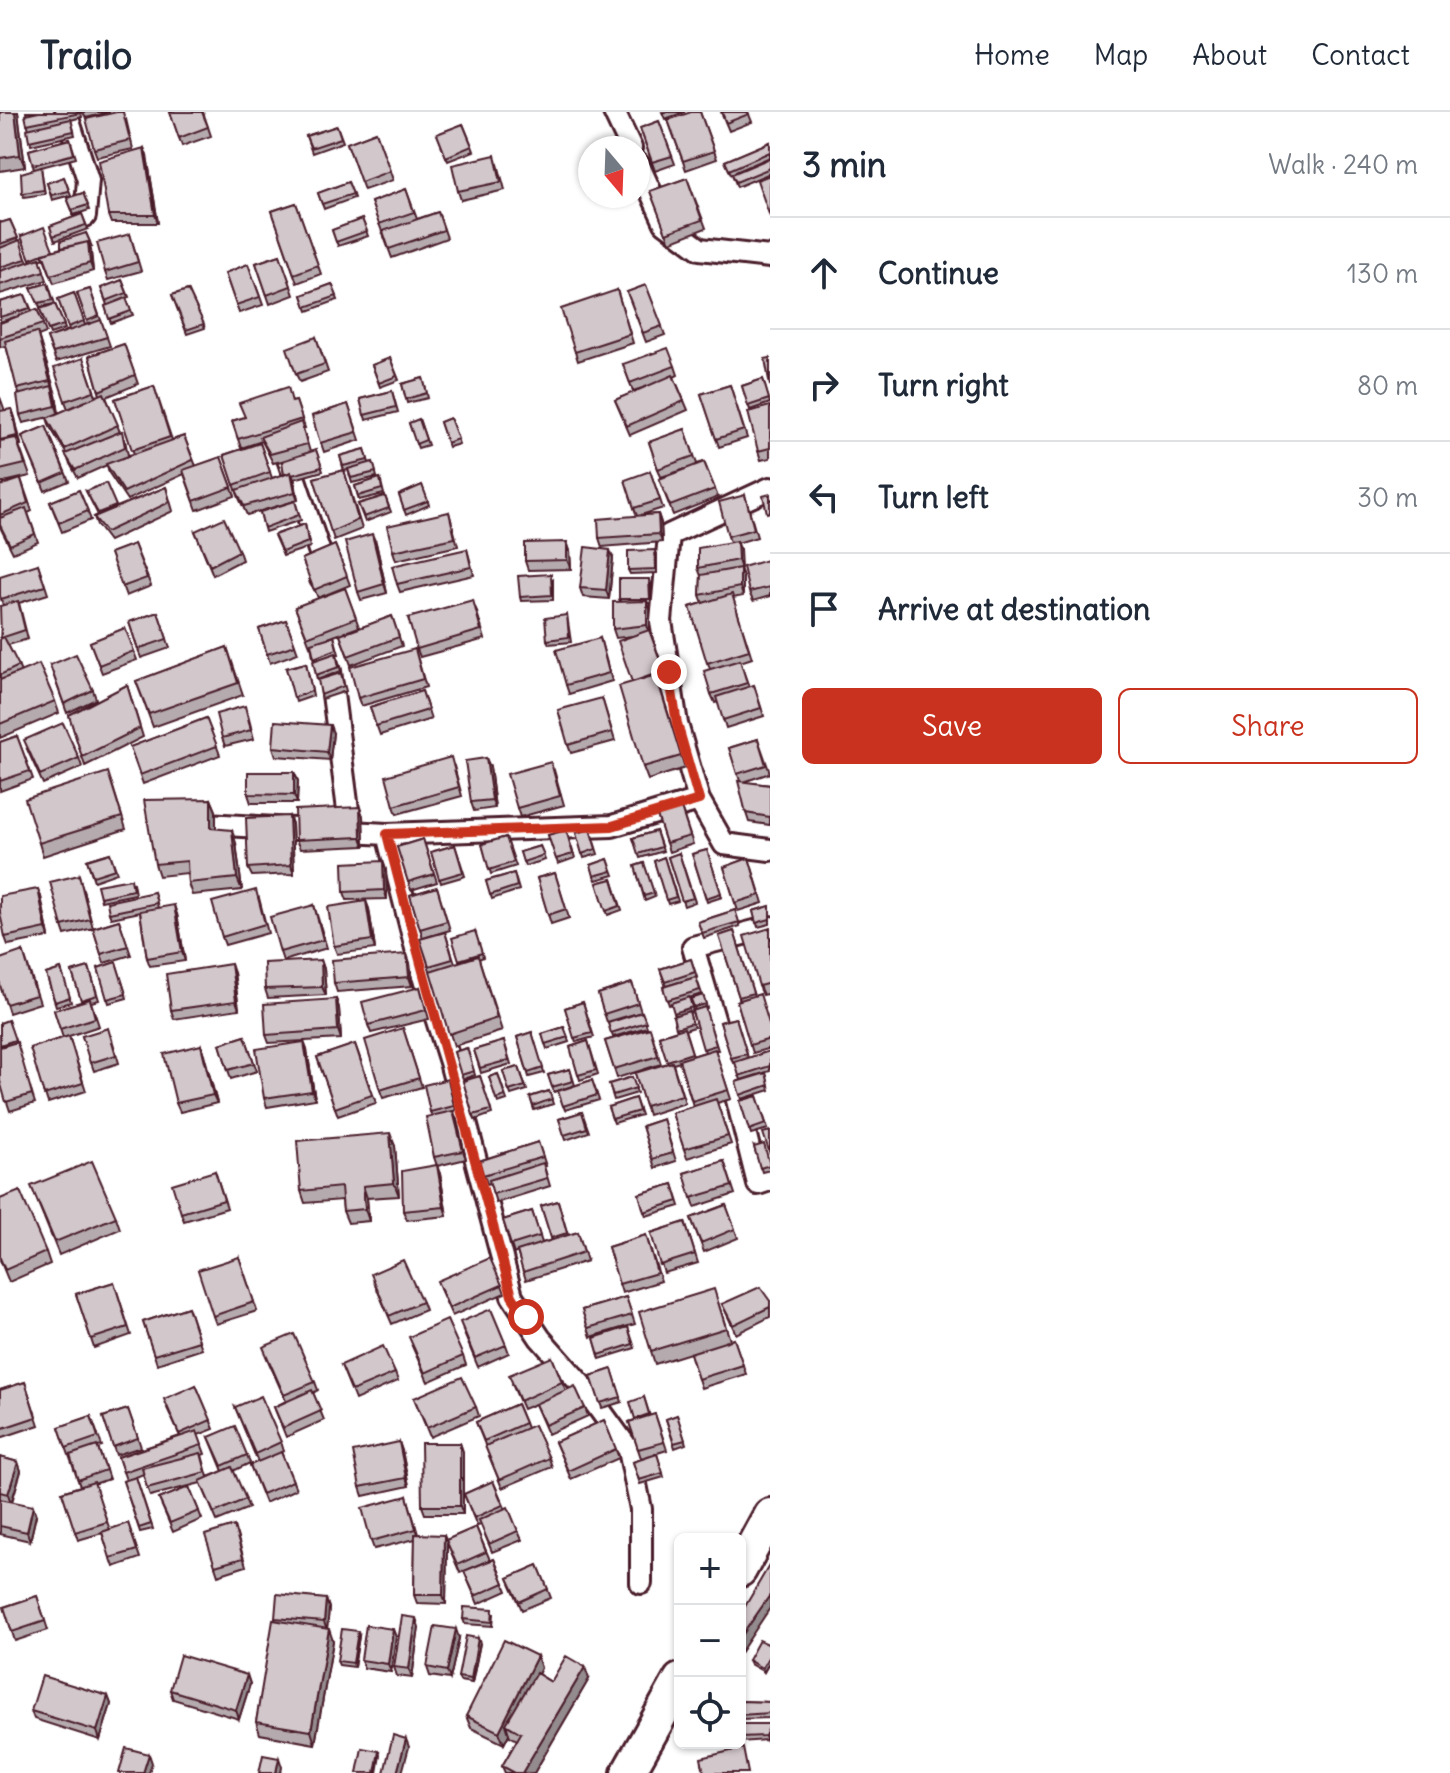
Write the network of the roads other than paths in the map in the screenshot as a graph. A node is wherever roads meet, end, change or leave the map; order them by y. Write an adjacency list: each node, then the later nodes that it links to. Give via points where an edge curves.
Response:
1 (66, 112): 5 (street, via 88,180)
2 (614, 112): 3 (street)
3 (625, 136)
4 (650, 190): 6 (street, via 665,223 700,249)
5 (85, 216)
6 (770, 257)
7 (277, 427): 9 (street, via 321,556)
8 (770, 488): 11 (street, via 669,535 661,621 677,724)
9 (322, 600)
10 (327, 646): 13 (street)
11 (699, 800): 14 (street, via 612,826); 15 (street, via 724,844)
12 (206, 824): 13 (street)
13 (351, 833): 14 (street)
14 (387, 834): 20 (street, via 512,1296 629,1450 641,1509)
15 (770, 850)
16 (770, 927): 17 (street, via 693,947 758,1184)
17 (770, 1180)
18 (770, 1515): 19 (main road)
19 (746, 1559)
20 (641, 1583)
21 (674, 1691): 22 (main road)
22 (628, 1773)

